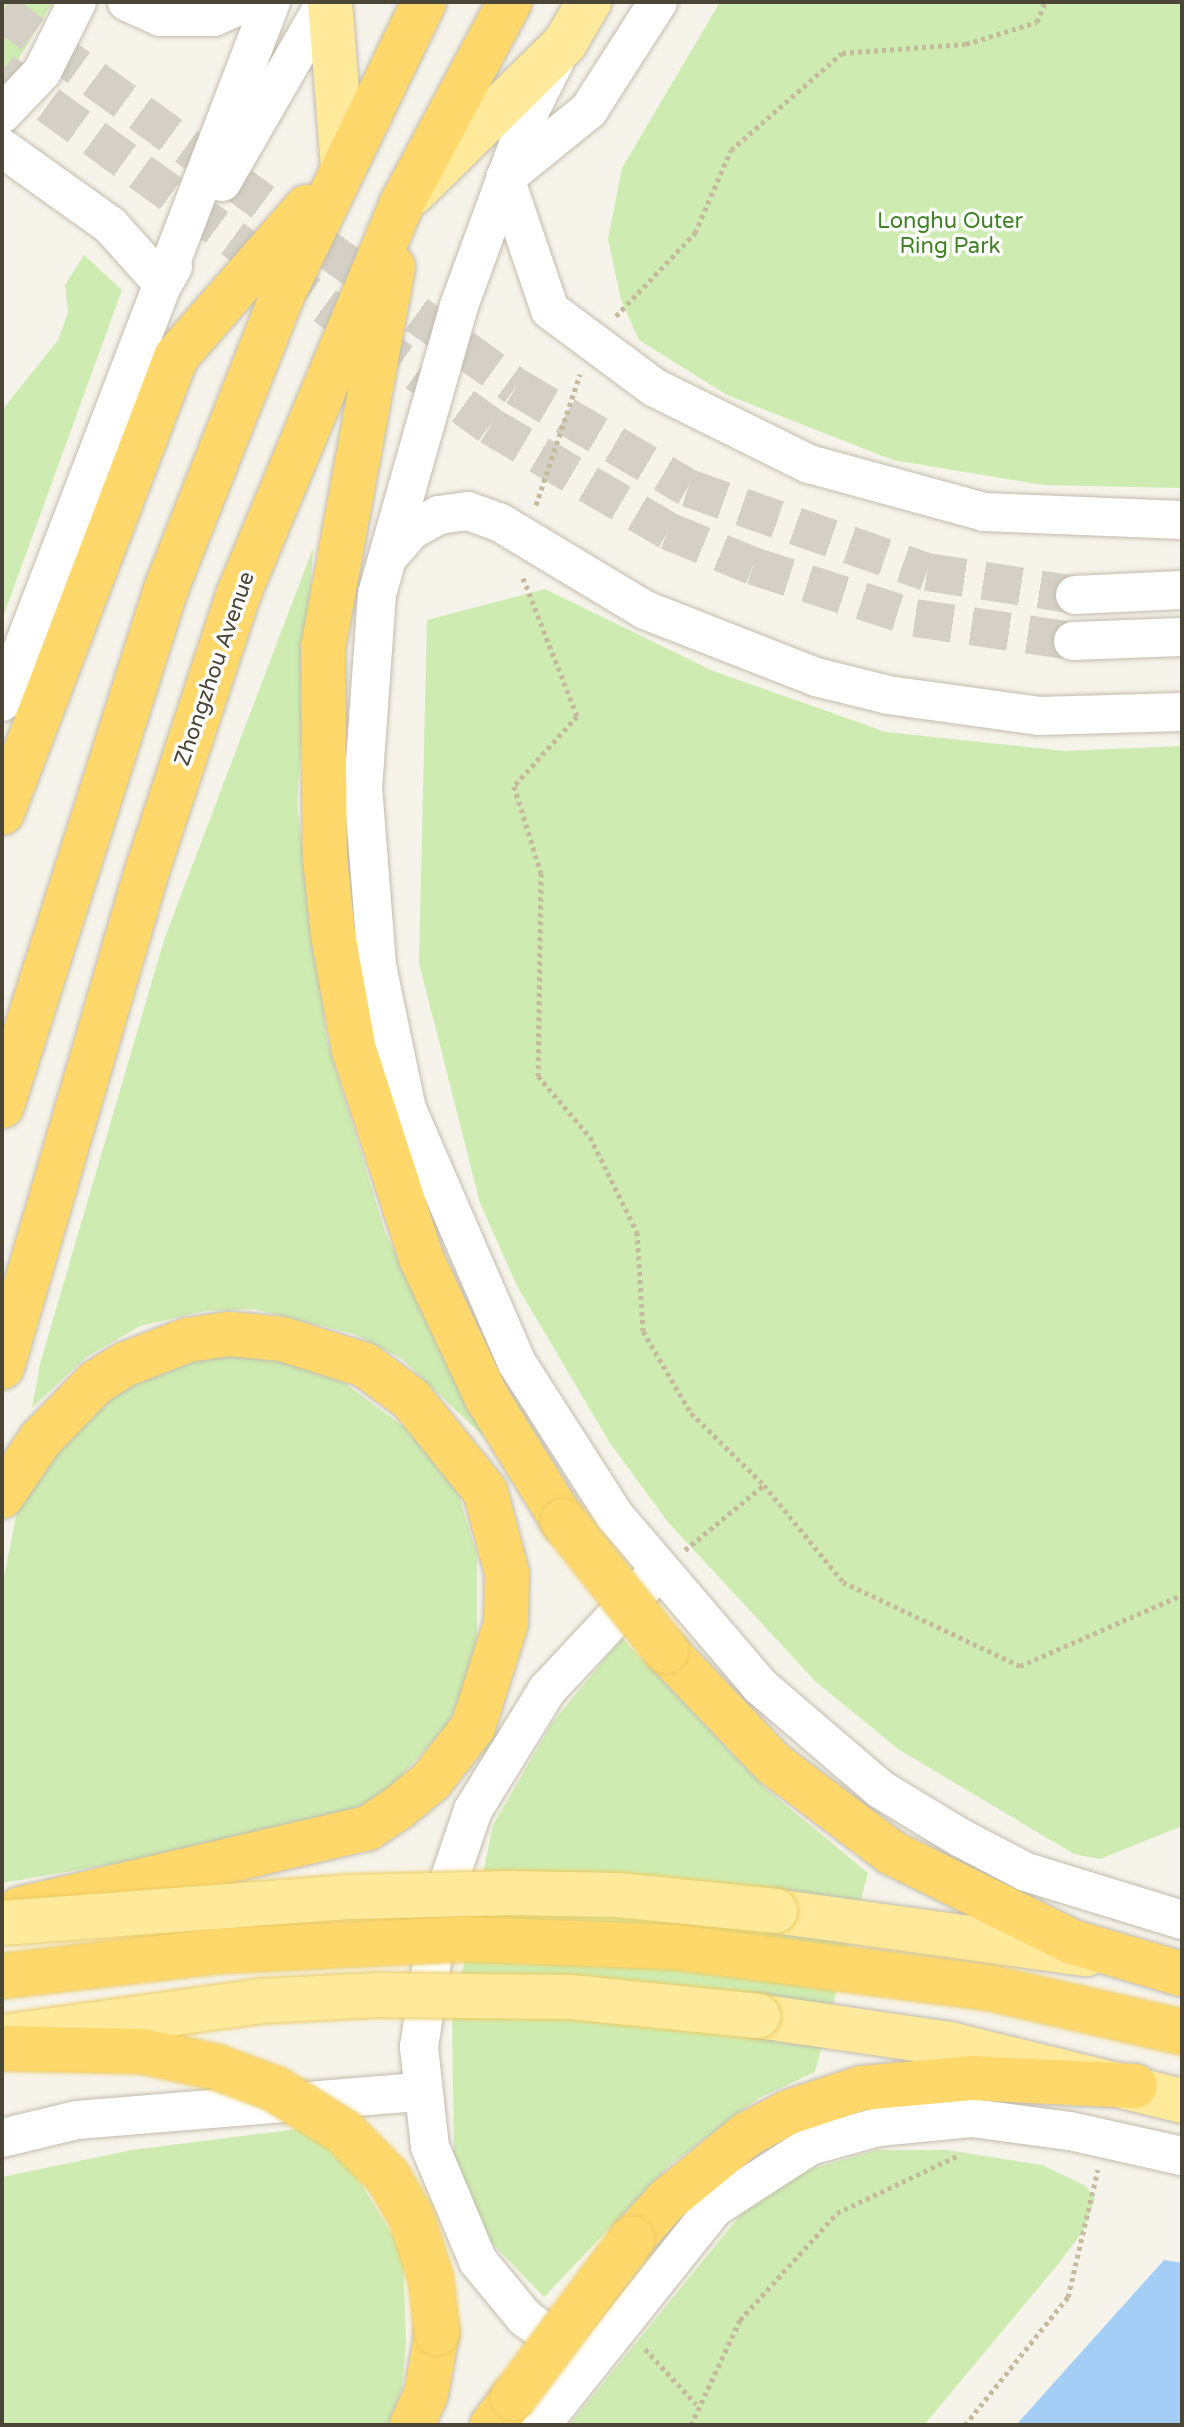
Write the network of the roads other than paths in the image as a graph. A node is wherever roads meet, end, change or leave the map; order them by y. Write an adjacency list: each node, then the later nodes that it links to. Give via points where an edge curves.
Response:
1 (77, 2): 11 (street)
2 (127, 2): 3 (street, via 161,17 214,17)
3 (247, 2)
4 (271, 2): 15 (street)
5 (328, 2): 12 (main road); 15 (street)
6 (424, 2): 12 (highway)
7 (510, 2): 14 (highway, Zhongzhou Avenue)
8 (589, 2): 10 (main road)
9 (658, 2): 13 (street, via 589,110)
10 (565, 43): 13 (street); 14 (main road)
11 (3, 144): 15 (street, via 110,225)
12 (343, 167): 24 (highway, via 176,357); 25 (highway, via 282,296 166,589)
13 (505, 178): 16 (street, via 550,310 590,345 709,418 809,464 901,494 984,512); 17 (street, via 459,306)
14 (402, 203): 26 (highway, Zhongzhou Avenue, via 239,593 146,874); 32 (highway, bridge, via 378,369 351,478 323,647 325,843 333,935 354,1050 421,1258 487,1398 563,1521 666,1651 774,1764 892,1853 1073,1942)
15 (163, 284): 22 (street)
16 (1182, 520)
17 (387, 558): 23 (street, via 412,530 439,515 468,511 525,538 645,610 816,677 888,695 1039,716); 28 (street, via 377,594 363,787 377,966 407,1109 517,1363 590,1481)
18 (1182, 590): 19 (street)
19 (1075, 595)
20 (1182, 637): 21 (street)
21 (1073, 641)
22 (2, 702)
23 (1182, 712)
24 (2, 813)
25 (2, 1106)
26 (2, 1367)
27 (2, 1496): 29 (highway, via 40,1440 95,1383 126,1364 188,1340 229,1334 282,1339 365,1365 411,1399 485,1491 507,1573 506,1623 473,1727 431,1781 368,1828)
28 (660, 1571): 30 (street, via 760,1686 880,1789 1026,1872); 38 (street, via 547,1690 473,1810 441,1904 425,1984)
29 (2, 1913)
30 (1182, 1920)
31 (2, 1923): 32 (main road, bridge, via 350,1897 618,1895 1073,1952)
32 (1182, 1975)
33 (2, 1976): 34 (highway, bridge, via 218,1951 465,1939 675,1947 990,1988)
34 (1182, 2032)
35 (2, 2037): 37 (main road, bridge, via 246,2002 378,1995 571,1997 758,2016 950,2044)
36 (2, 2048): 44 (highway, bridge, via 142,2051 216,2067 275,2089 344,2132 388,2177 411,2217 431,2279 437,2333 426,2394)
37 (1135, 2086): 39 (main road); 43 (highway, bridge, via 971,2078 862,2088 789,2112 746,2135 667,2200 632,2239)
38 (421, 2092): 40 (street, via 77,2120); 42 (street, via 430,2147 478,2261 525,2318)
39 (1182, 2101)
40 (2, 2138)
41 (1182, 2156): 42 (street, via 986,2120 878,2127 810,2146 714,2208)
42 (589, 2364): 43 (street)
43 (515, 2416)
44 (412, 2425)

